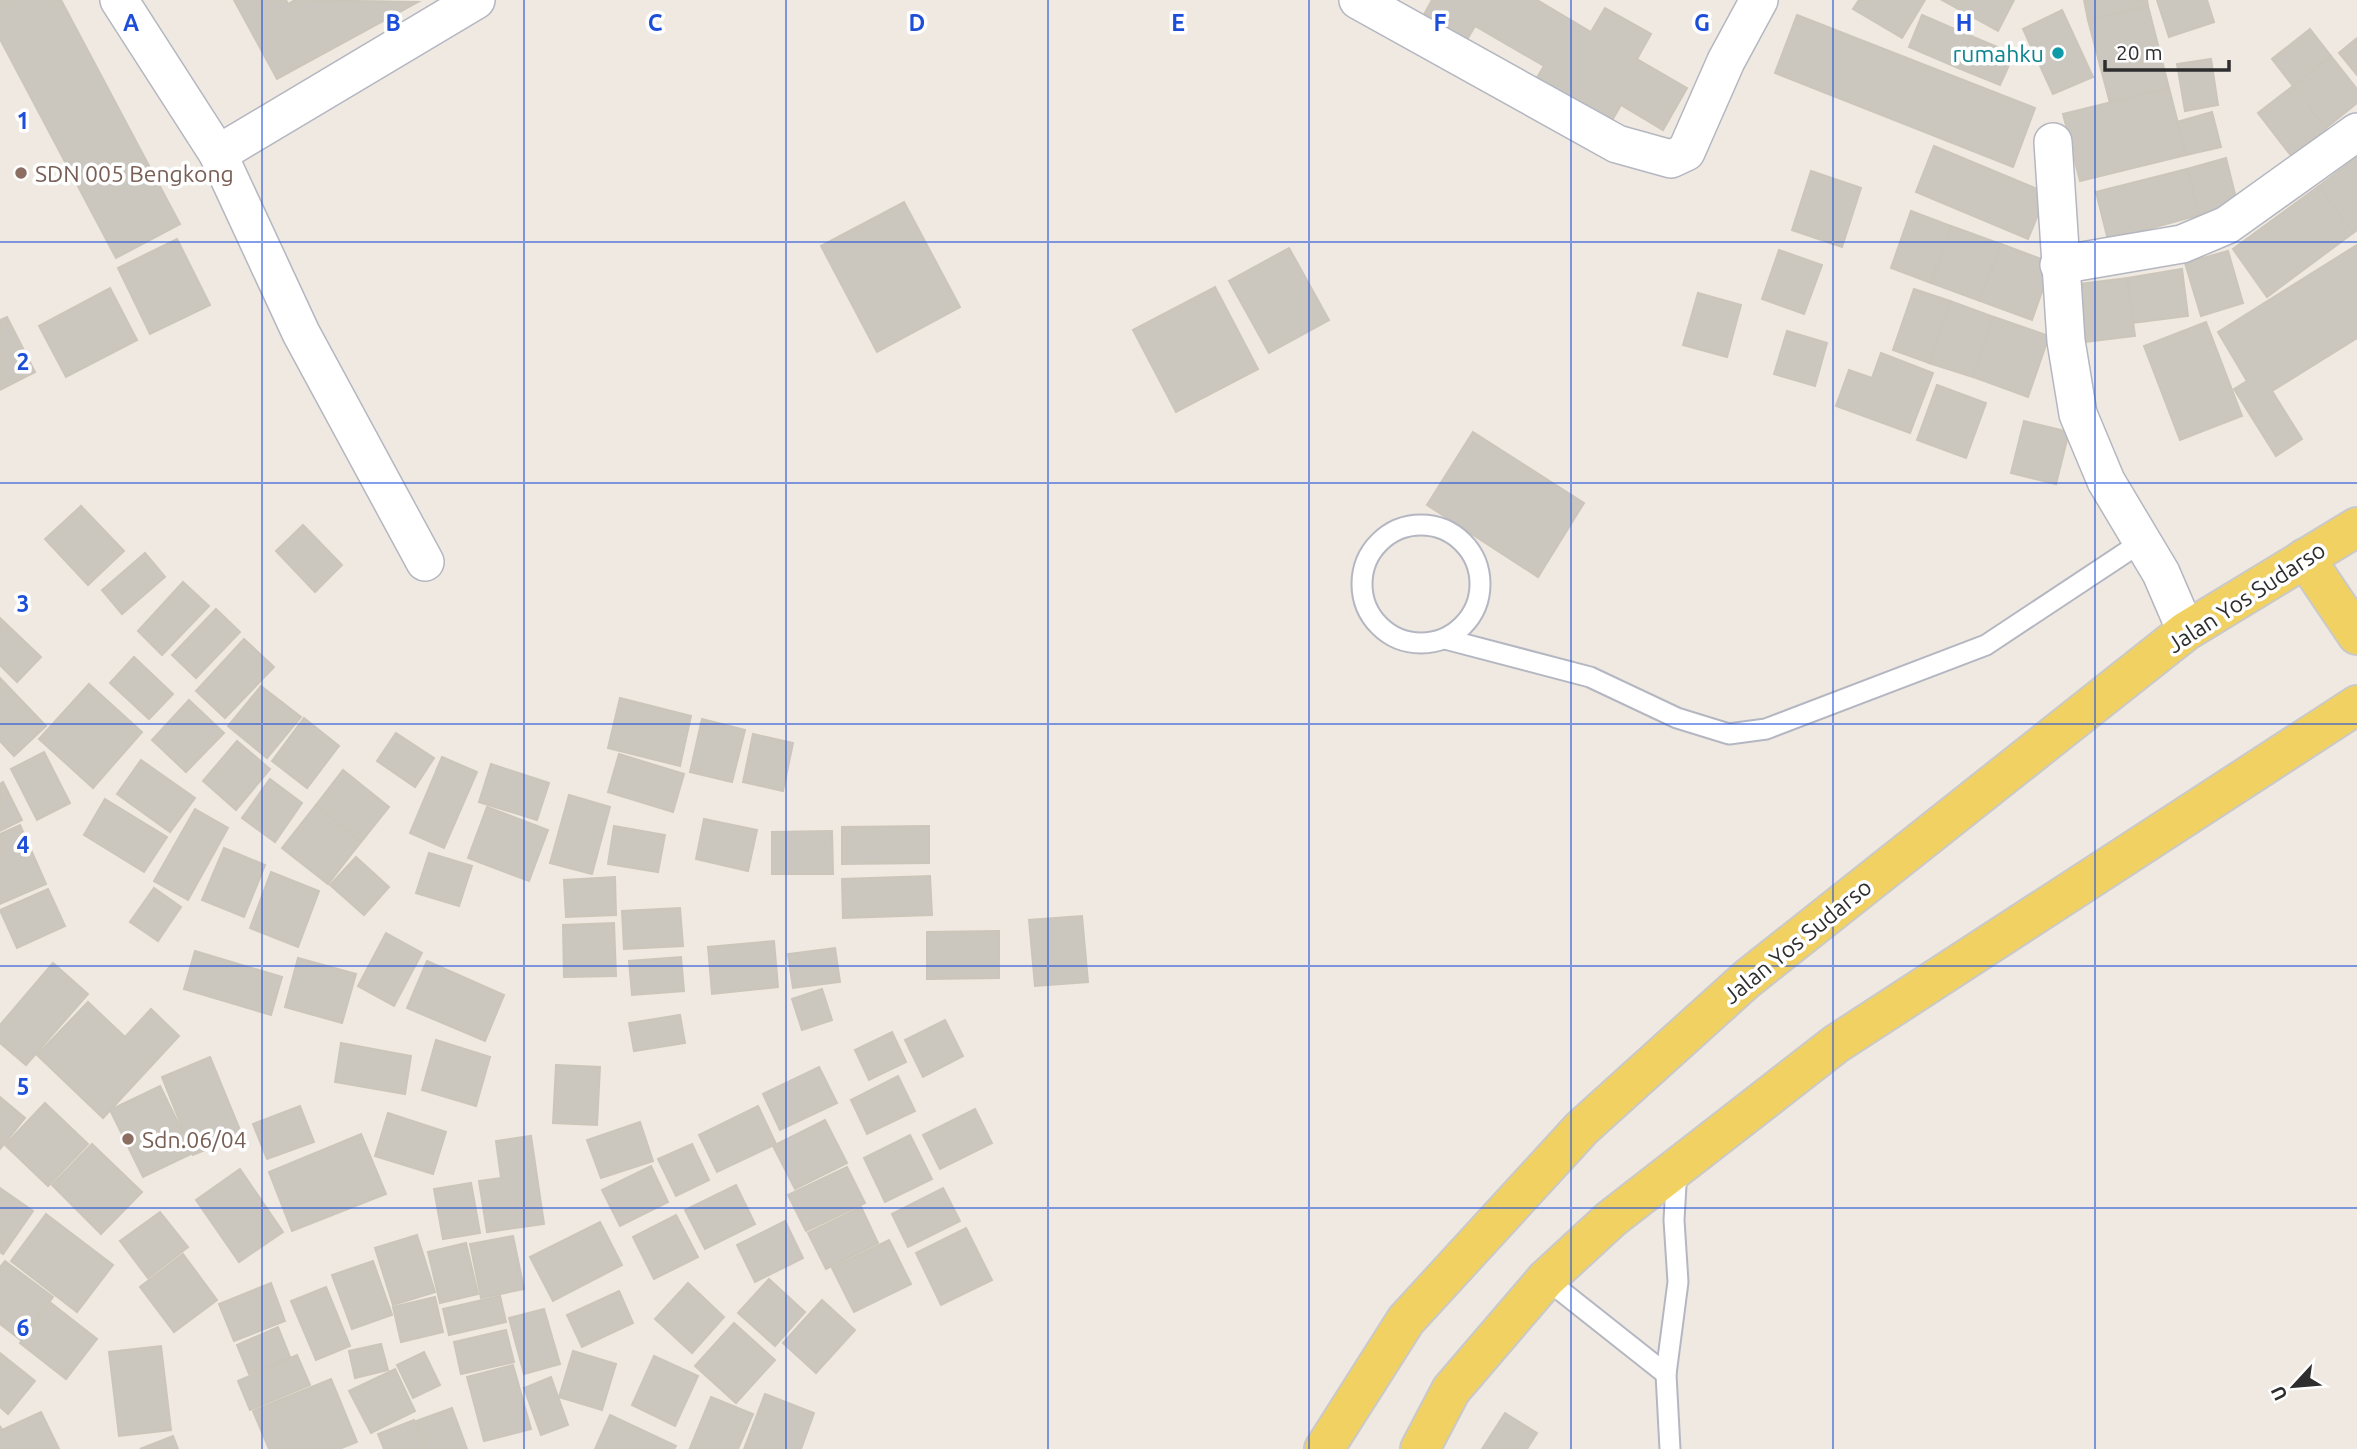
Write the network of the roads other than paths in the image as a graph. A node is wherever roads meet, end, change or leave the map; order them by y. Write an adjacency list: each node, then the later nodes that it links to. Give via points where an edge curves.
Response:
1 (119, 0): 7 (street)
2 (476, 0): 7 (street)
3 (1358, 0): 4 (street, via 1617,144 1671,159 1686,152)
4 (1759, 0)
5 (2357, 132): 8 (street, via 2227,225 2182,244)
6 (2053, 142): 8 (street)
7 (218, 154): 12 (street, via 301,333)
8 (2059, 265): 10 (street, via 2078,414 2106,481)
9 (2357, 527): 11 (main road, Jalan Yos Sudarso)
10 (2143, 541): 13 (street); 15 (lane, via 1986,645 1766,729 1729,734 1677,718 1590,677)
11 (2305, 558): 13 (main road, Jalan Yos Sudarso); 14 (main road)
12 (425, 562)
13 (2186, 631): 20 (main road, Jalan Yos Sudarso, via 1747,979 1582,1128 1406,1320)
14 (2357, 635)
15 (1445, 639): 15 (lane, via 1405,642 1386,632 1372,617 1362,578 1377,544 1391,533 1428,525 1446,530 1473,555 1480,592 1474,611)
16 (2357, 705): 17 (main road, via 1836,1045)
17 (1677, 1167): 18 (main road); 19 (lane, via 1678,1282)
18 (1546, 1279): 19 (lane); 21 (main road, via 1451,1390)
19 (1666, 1374): 22 (lane)
20 (1324, 1449)
21 (1420, 1449)
22 (1670, 1449)

